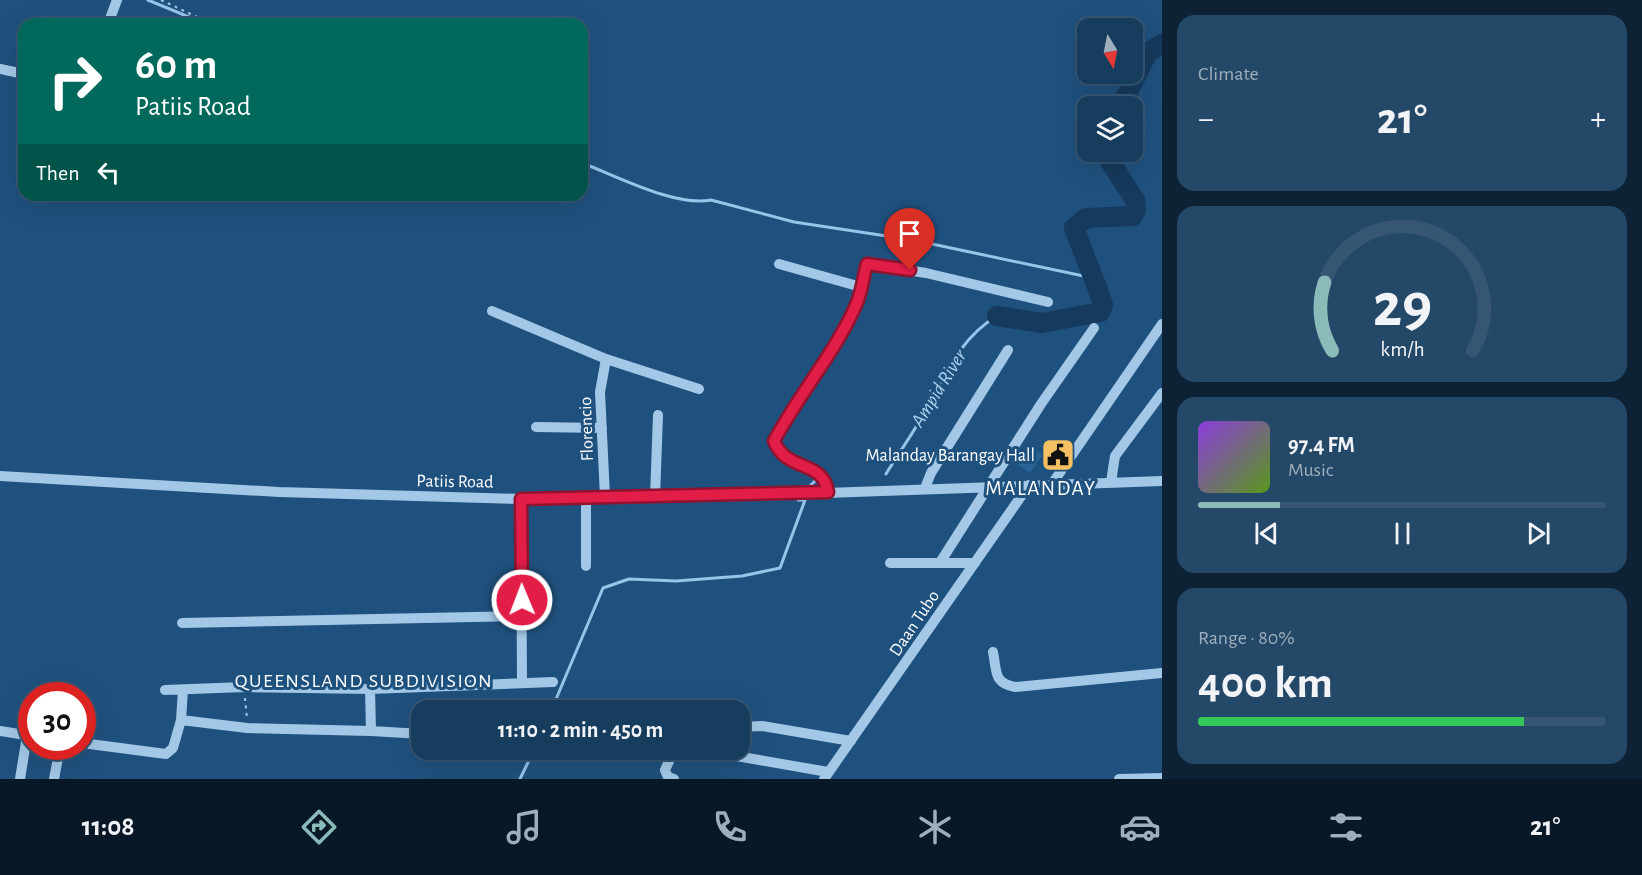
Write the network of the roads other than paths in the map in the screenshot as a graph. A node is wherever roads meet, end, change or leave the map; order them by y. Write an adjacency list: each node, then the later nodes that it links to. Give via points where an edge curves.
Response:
1 (117, 0): 2 (street)
2 (110, 18)
3 (0, 69): 4 (street)
4 (18, 73)
5 (779, 264): 6 (street)
6 (861, 287): 7 (street, via 867,264 877,264); 25 (street, via 850,317 774,441 786,458 820,473)
7 (1048, 302)
8 (492, 311): 12 (street)
9 (1162, 324): 21 (street)
10 (1094, 327): 23 (street)
11 (1008, 350): 24 (street, via 931,472)
12 (606, 359): 13 (street); 17 (street, Florencio, via 600,392)
13 (699, 389)
14 (1162, 393): 20 (street, via 1115,456)
15 (658, 414): 28 (street)
16 (536, 427): 17 (street)
17 (602, 428): 27 (street, Florencio)
18 (0, 476): 29 (street, Patiis Road, via 268,491)
19 (1162, 481): 20 (street, Patiis Road)
20 (1111, 482): 21 (street, Patiis Road)
21 (1052, 484): 22 (street, Patiis Road)
22 (1029, 485): 23 (street, Patiis Road); 32 (street, Daan Tubo)
23 (991, 486): 24 (street, Patiis Road); 30 (street)
24 (925, 488): 25 (street, Patiis Road)
25 (828, 492): 28 (street, Patiis Road)
26 (586, 497): 27 (street, Patiis Road); 29 (street, Patiis Road); 33 (street)
27 (605, 497): 28 (street, Patiis Road)
28 (655, 497)
29 (521, 499): 34 (street)
30 (941, 561): 31 (street); 32 (street)
31 (890, 563)
32 (975, 563): 49 (street, Daan Tubo)
33 (586, 566)
34 (522, 616): 35 (street); 39 (street)
35 (182, 623)
36 (993, 652): 37 (street, via 999,680 1015,687)
37 (1162, 673)
38 (553, 681): 39 (street)
39 (522, 682): 40 (street)
40 (370, 689): 42 (street); 46 (street)
41 (165, 690): 42 (street)
42 (183, 690): 43 (street)
43 (181, 720): 46 (street, via 247,728); 50 (street, via 173,748 166,754)
44 (750, 727): 49 (street)
45 (0, 731): 48 (street)
46 (370, 731): 47 (street)
47 (411, 733)
48 (18, 734)
49 (851, 741): 55 (street, Daan Tubo)
50 (96, 745)
51 (24, 760): 57 (street)
52 (58, 760): 58 (street)
53 (670, 760): 59 (street, via 665,770)
54 (750, 760): 55 (street)
55 (826, 775)
56 (1162, 778): 60 (street)
57 (20, 779)
58 (54, 779)
59 (674, 779)
60 (1119, 779)

